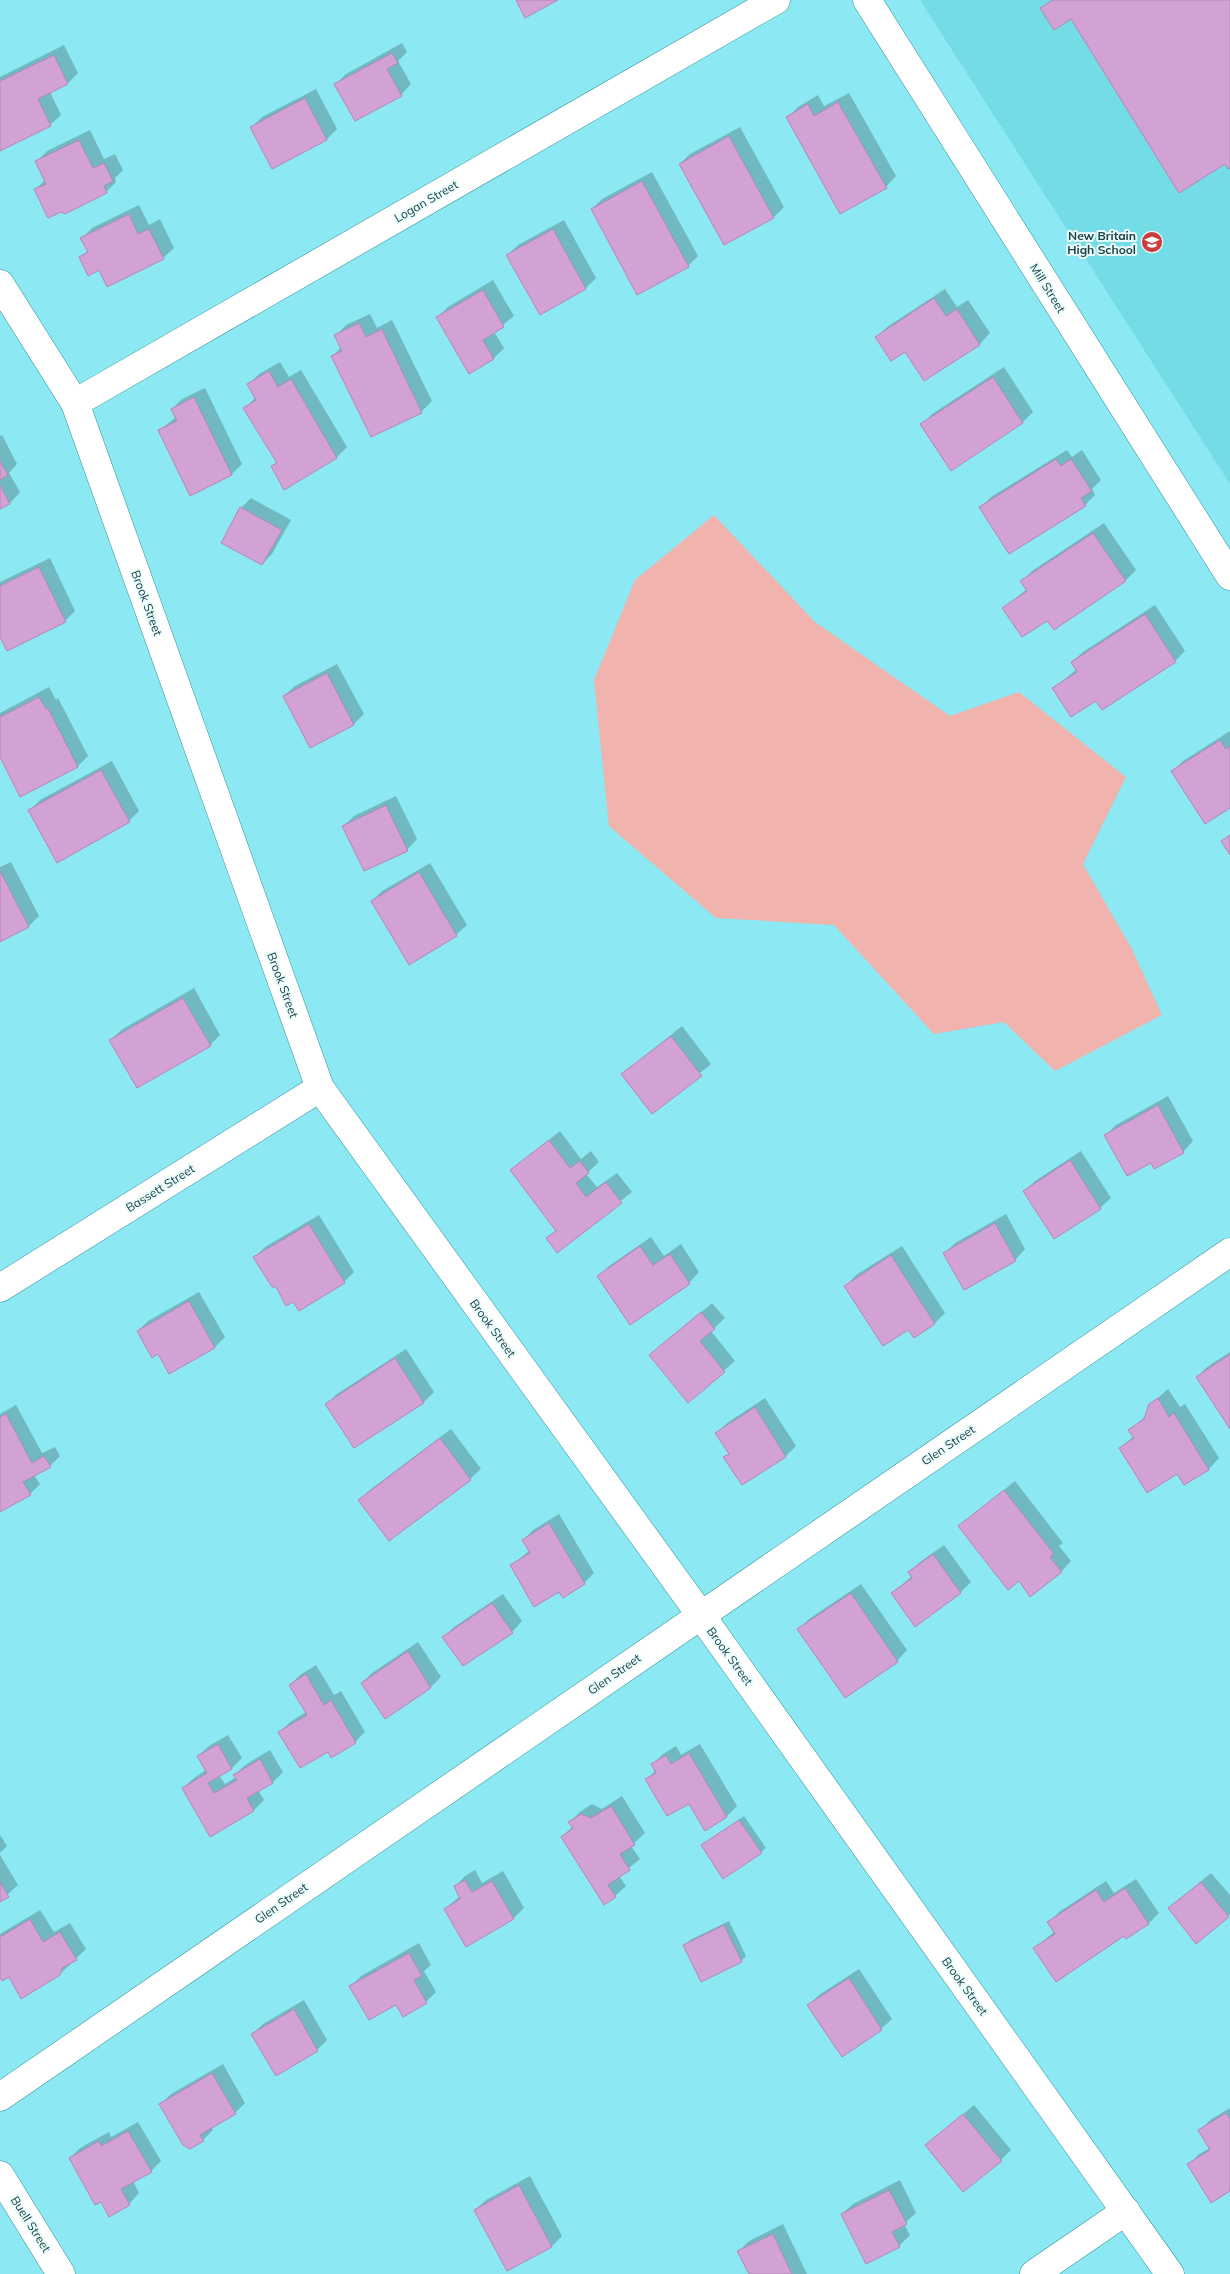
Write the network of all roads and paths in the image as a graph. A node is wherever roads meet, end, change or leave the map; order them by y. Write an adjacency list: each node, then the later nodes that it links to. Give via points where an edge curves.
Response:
1 (776, 0): 4 (street, Logan Street)
2 (867, 0): 5 (street, Mill Street)
3 (0, 284): 4 (street, Brook Street)
4 (76, 402): 6 (street, Brook Street)
5 (1230, 576)
6 (320, 1088): 8 (street, Bassett Street); 9 (street, Brook Street)
7 (1230, 1252): 9 (street, Glen Street)
8 (0, 1288)
9 (700, 1614): 10 (street, Glen Street); 12 (street, Brook Street)
10 (0, 2097)
11 (0, 2175): 13 (street, Buell Street)
12 (1126, 2211): 14 (street); 15 (street, Brook Street)
13 (61, 2274)
14 (1034, 2274)
15 (1170, 2274)

